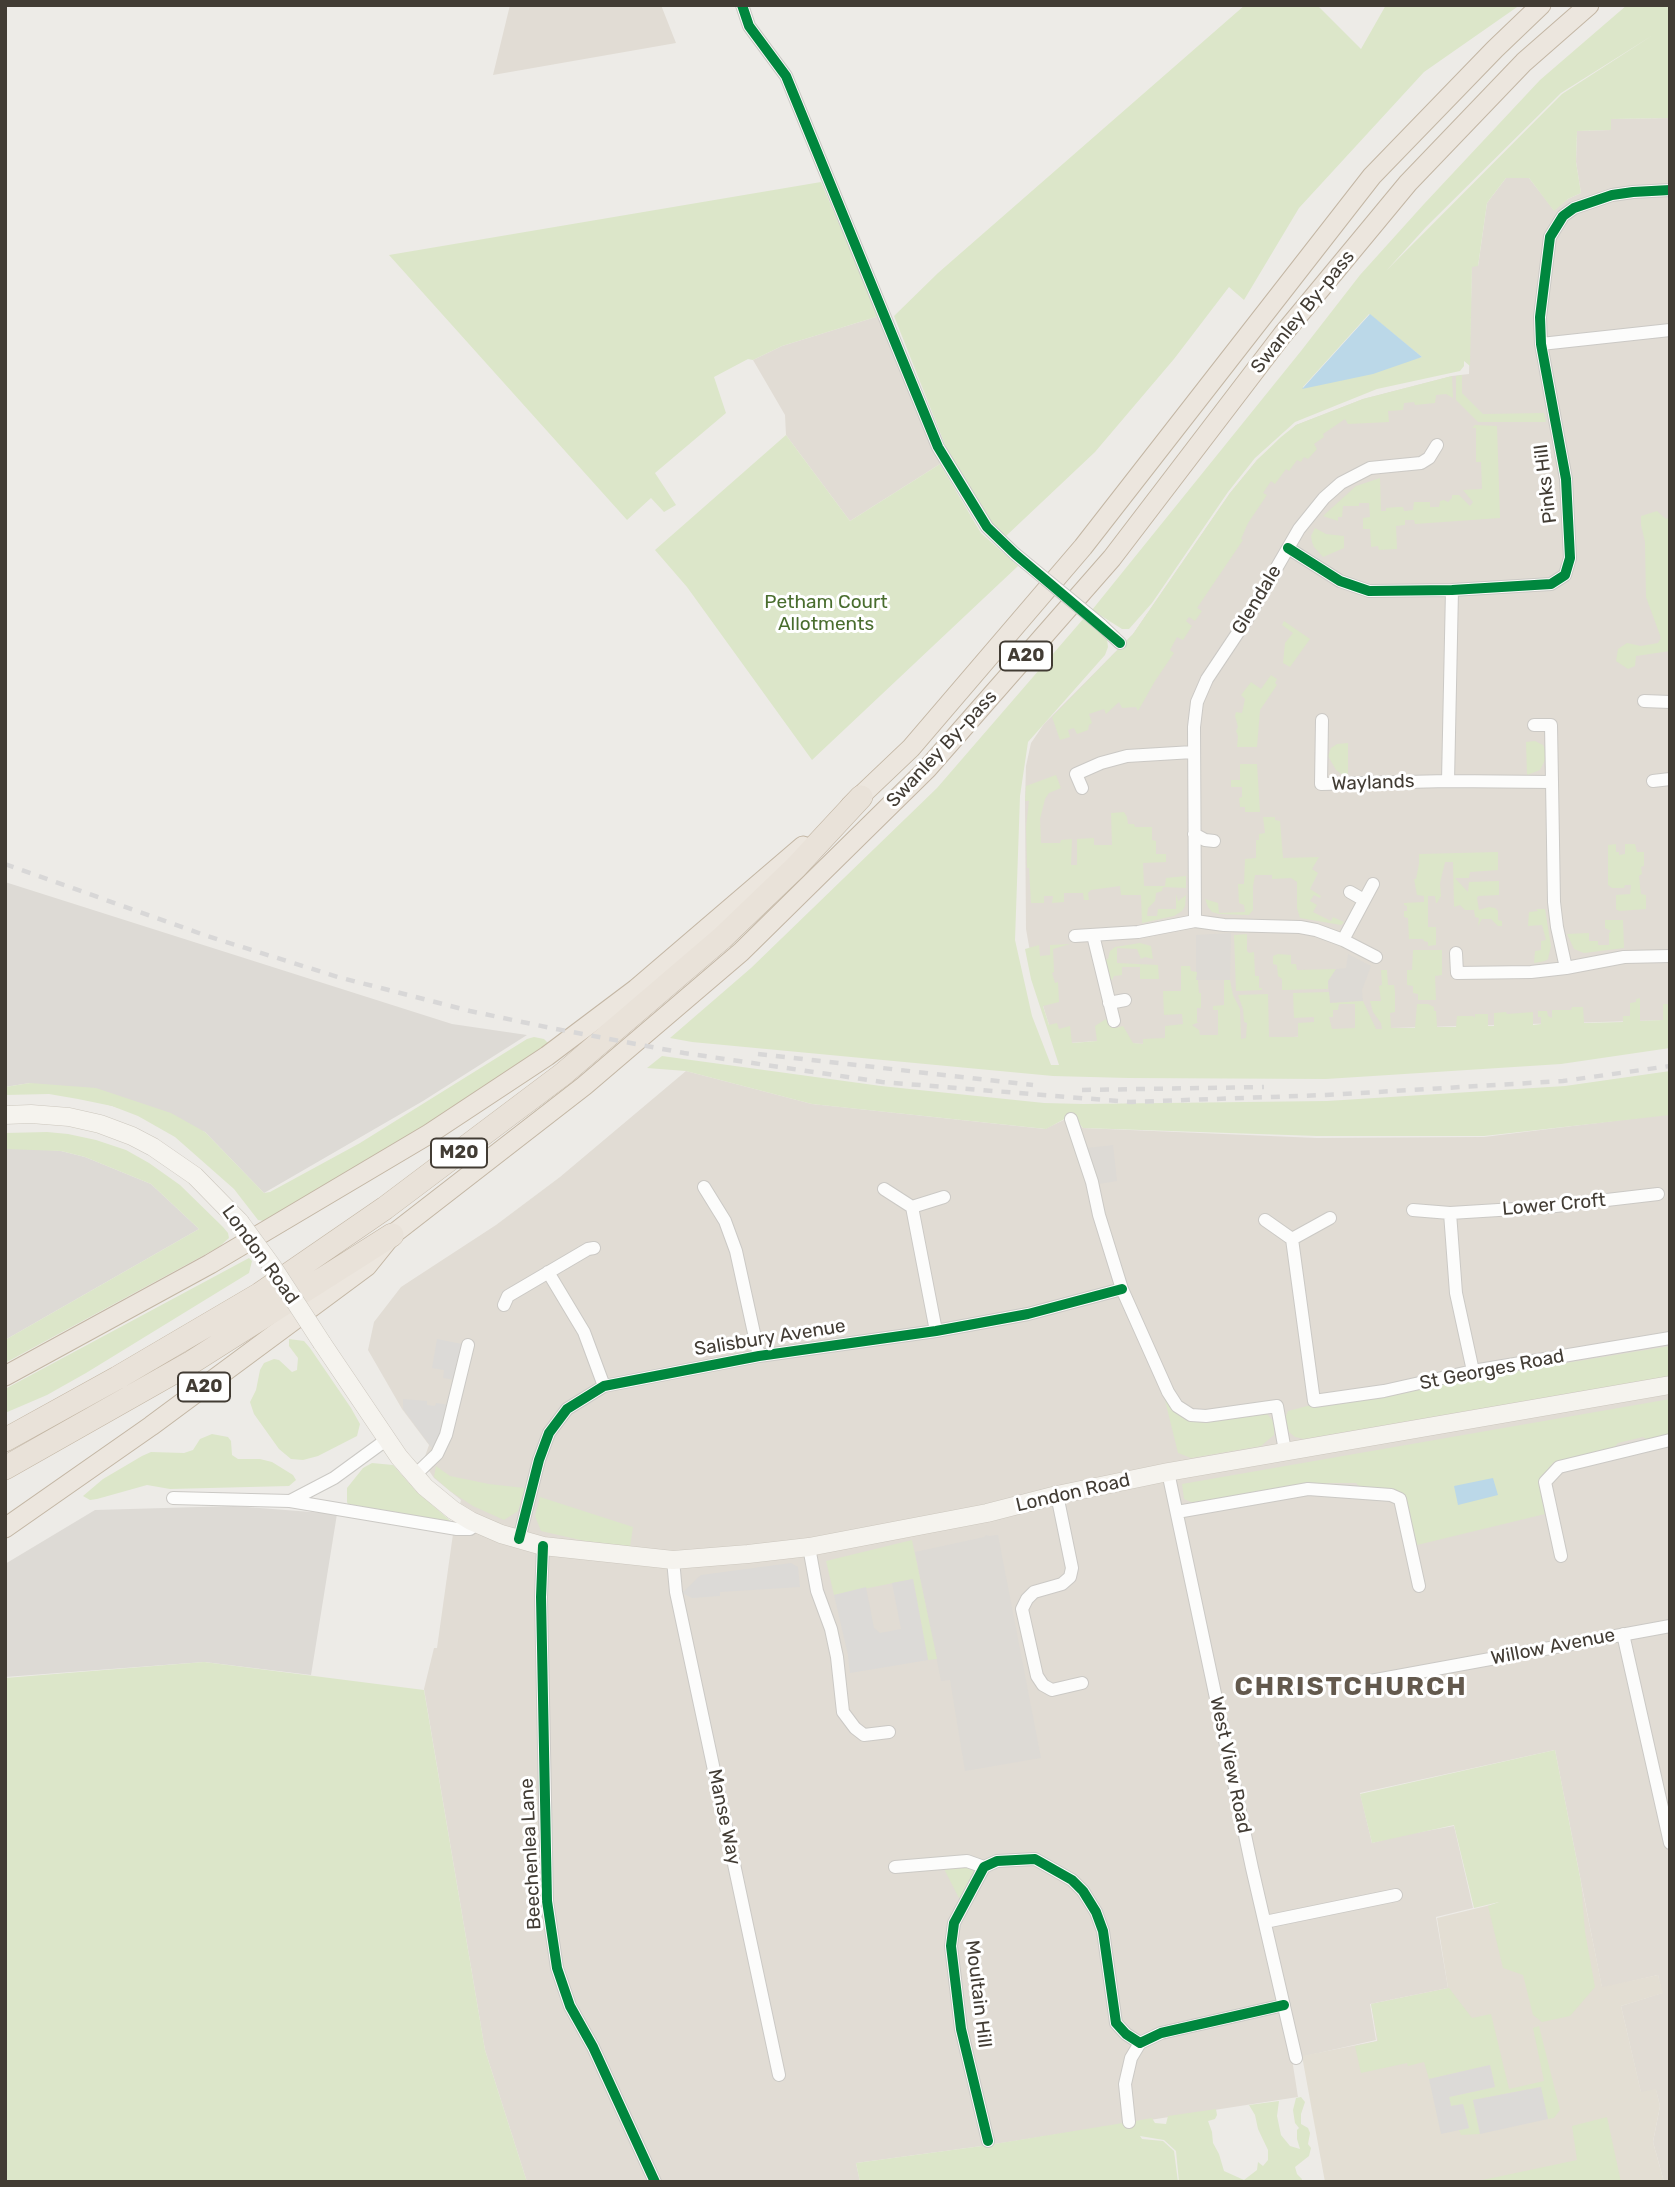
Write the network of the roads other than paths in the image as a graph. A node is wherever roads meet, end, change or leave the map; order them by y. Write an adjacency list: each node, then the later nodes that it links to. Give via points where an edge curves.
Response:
1 (742, 5): 10 (street, bridge, via 749,26 786,76 938,447 987,527)
2 (1541, 5): 21 (highway, Swanley By-pass / A20, via 1372,176 1083,547 911,748)
3 (1588, 5): 49 (highway, Swanley By-pass / A20, via 1524,62 1408,183 1283,334 1112,558 927,769 741,952 584,1086)
4 (1670, 190): 6 (street, Pinks Hill, via 1612,195 1563,216 1550,237)
5 (1670, 330): 6 (street)
6 (1541, 344): 9 (street, Pinks Hill, via 1566,479 1570,558 1565,575 1551,584)
7 (1437, 445): 8 (street, Glendale, via 1421,463 1370,468 1341,483 1311,513)
8 (1288, 548): 9 (street, Pinks Hill, via 1340,582 1369,591); 15 (street, Glendale, via 1207,679 1197,702)
9 (1452, 590): 17 (street)
10 (1120, 642)
11 (1644, 701): 12 (street)
12 (1670, 702)
13 (1322, 720): 17 (street, Waylands, via 1321,784)
14 (1534, 725): 19 (street, via 1551,725)
15 (1193, 752): 20 (street, via 1127,756 1101,763 1076,774); 22 (street, Glendale)
16 (1670, 779): 18 (street)
17 (1448, 781): 19 (street, Waylands)
18 (1653, 781)
19 (1552, 782): 34 (street, via 1554,902)
20 (1082, 788)
21 (861, 797): 60 (highway, A20, via 636,989 547,1056 429,1134 210,1264); 63 (highway, M20, via 796,867 701,956 563,1074 385,1208 260,1294)
22 (1194, 834): 23 (street); 27 (street, Glendale)
23 (1214, 841)
24 (1373, 884): 26 (street)
25 (1350, 892): 26 (street)
26 (1364, 900): 30 (street)
27 (1195, 922): 28 (street); 30 (street, via 1300,927)
28 (1093, 935): 29 (street); 36 (street)
29 (1075, 936)
30 (1343, 940): 33 (street)
31 (1456, 953): 34 (street, via 1457,973)
32 (1670, 956): 34 (street, via 1624,957)
33 (1376, 957)
34 (1566, 968)
35 (1125, 1000): 36 (street)
36 (1109, 1003): 37 (street)
37 (1114, 1021)
38 (5, 1115): 64 (main road, London Road, bridge, via 100,1124 153,1147 195,1177 240,1222 272,1266)
39 (1071, 1119): 53 (street)
40 (704, 1187): 58 (street, via 725,1221 736,1251)
41 (884, 1189): 44 (street)
42 (1658, 1194): 46 (street, Lower Croft)
43 (944, 1198): 44 (street)
44 (912, 1207): 55 (street)
45 (1413, 1210): 46 (street, Lower Croft)
46 (1450, 1213): 59 (street, via 1456,1293)
47 (1330, 1218): 50 (street)
48 (1265, 1220): 50 (street)
49 (392, 1235): 67 (highway, via 160,1381); 75 (highway, A20, via 367,1266)
50 (1293, 1239): 59 (street, St Georges Road, via 1314,1401)
51 (594, 1248): 52 (street)
52 (548, 1272): 54 (street, via 508,1296); 62 (street, via 584,1332)
53 (1122, 1289): 55 (street, Salisbury Avenue, via 1028,1314); 66 (street, via 1177,1406 1191,1415 1206,1416 1277,1406)
54 (504, 1305)
55 (936, 1331): 58 (street, Salisbury Avenue)
56 (1670, 1338): 59 (street, St Georges Road)
57 (468, 1345): 69 (street, via 446,1435 437,1454)
58 (759, 1356): 62 (street, Salisbury Avenue)
59 (1473, 1371)
60 (5, 1376)
61 (1670, 1385): 66 (main road, London Road)
62 (604, 1386): 76 (street, Salisbury Avenue, via 567,1409 549,1433)
63 (5, 1440)
64 (386, 1440): 69 (main road, London Road); 72 (street, London Road, via 334,1478)
65 (1670, 1440): 79 (street, via 1559,1467 1545,1482)
66 (1286, 1451): 68 (main road, London Road)
67 (5, 1468)
68 (1168, 1472): 70 (main road, London Road); 73 (street, West View Road)
69 (414, 1476): 74 (main road, London Road, via 439,1500)
70 (1057, 1495): 78 (main road, London Road); 84 (street, via 1070,1577 1034,1592 1022,1609 1043,1685 1052,1690)
71 (173, 1498): 72 (street, London Road)
72 (290, 1501): 74 (street, London Road, via 457,1530)
73 (1177, 1512): 81 (street, via 1308,1489 1391,1495 1400,1499); 91 (street, West View Road)
74 (476, 1524): 76 (main road, London Road)
75 (5, 1528)
76 (519, 1539): 77 (main road, London Road)
77 (543, 1546): 80 (main road, London Road); 98 (street, Beechenlea Lane, via 547,1901 557,1968 570,2006)
78 (808, 1547): 80 (main road, London Road); 86 (street, via 835,1647 843,1712 864,1735)
79 (1561, 1556)
80 (673, 1560): 95 (street, Manse Way, via 676,1592)
81 (1419, 1586)
82 (1670, 1626): 83 (street, Willow Avenue)
83 (1623, 1634): 85 (street, Willow Avenue); 87 (street)
84 (1082, 1683)
85 (1354, 1684)
86 (889, 1732)
87 (1670, 1843)
88 (895, 1867): 89 (street, via 967,1861)
89 (984, 1867): 93 (street, via 997,1861 1035,1859 1083,1891 1103,1931 1116,2023); 97 (street, Moultain Hill, via 954,1923 951,1946 961,2029)
90 (1396, 1895): 91 (street)
91 (1265, 1922): 92 (street, West View Road)
92 (1284, 2005): 93 (street, via 1161,2033); 94 (street, West View Road)
93 (1140, 2043): 96 (street, via 1125,2084)
94 (1296, 2058)
95 (779, 2075)
96 (1129, 2122)
97 (988, 2141)
98 (655, 2182)

